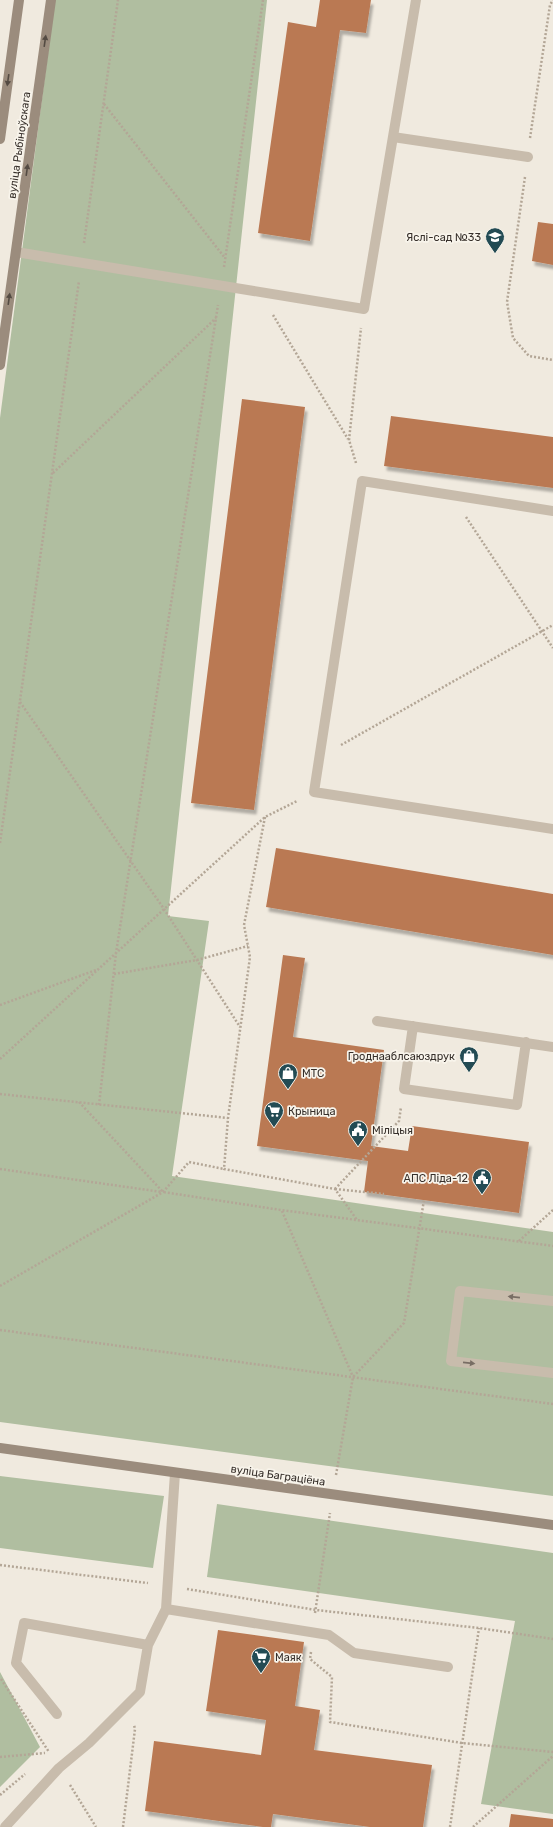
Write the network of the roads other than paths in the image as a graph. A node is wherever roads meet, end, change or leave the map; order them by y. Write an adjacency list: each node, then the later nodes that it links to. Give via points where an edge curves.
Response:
1 (19, 0): 5 (street, вуліца Рыбіноўскага, one-way to 5)
2 (51, 0): 7 (street, вуліца Рыбіноўскага, one-way to 2)
3 (416, 0): 4 (lane)
4 (393, 137): 6 (lane); 7 (lane, via 364,310)
5 (0, 139)
6 (528, 157)
7 (16, 252): 8 (street, вуліца Рыбіноўскага, one-way to 7)
8 (0, 365)
9 (553, 511): 10 (lane, via 362,481 314,792)
10 (553, 829)
11 (377, 1021): 12 (lane)
12 (413, 1026): 13 (lane); 13 (lane, via 404,1089 517,1105)
13 (526, 1042): 14 (lane)
14 (553, 1047)
15 (553, 1301): 16 (lane, one-way to 16, via 460,1291 451,1362)
16 (553, 1373)
17 (0, 1448): 18 (street, вуліца Баграціёна)
18 (176, 1473): 19 (street, вуліца Баграціёна); 20 (lane)
19 (553, 1525)
20 (166, 1609): 21 (lane); 22 (lane, via 329,1635 354,1653)
21 (148, 1644): 23 (lane, via 24,1623 16,1663); 24 (lane, via 140,1692 89,1743 59,1768)
22 (448, 1667)
23 (58, 1714)
24 (5, 1827)

